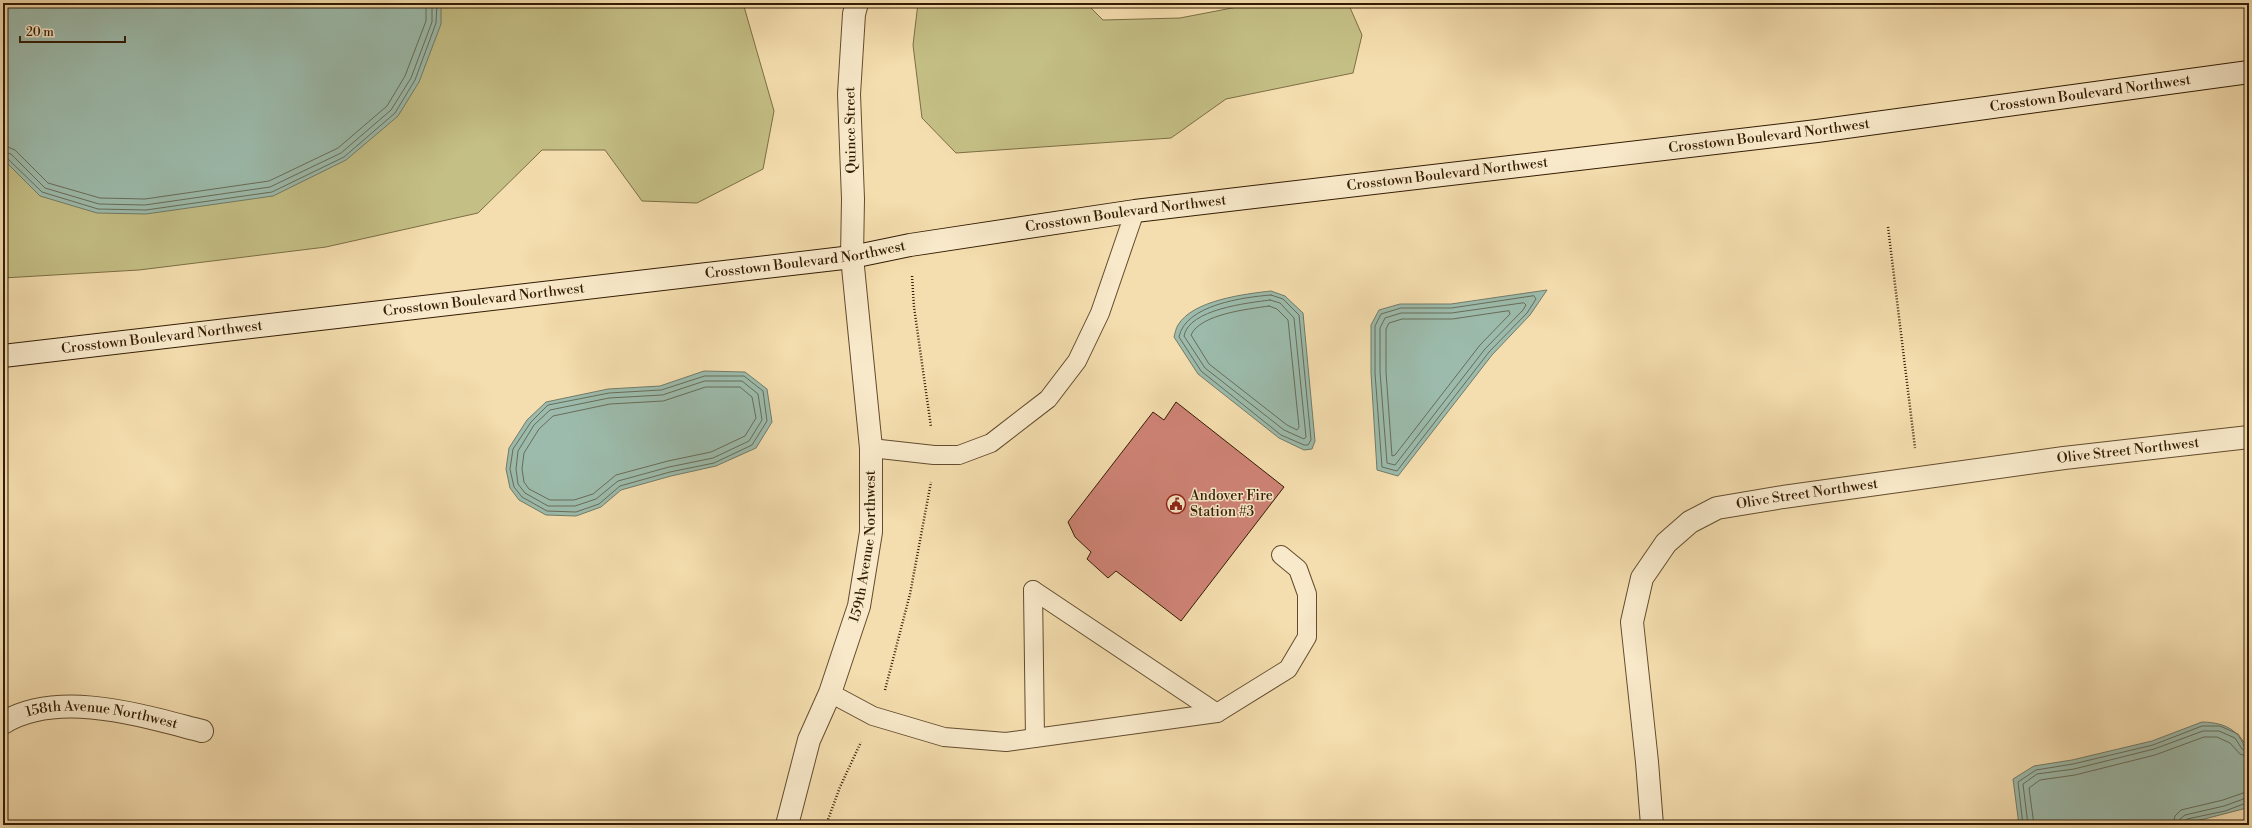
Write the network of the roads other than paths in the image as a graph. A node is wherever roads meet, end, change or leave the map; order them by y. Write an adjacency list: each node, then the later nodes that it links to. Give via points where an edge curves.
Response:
1 (857, 3): 4 (street, Quince Street, via 854,14 849,94 853,199)
2 (2249, 72): 3 (street, Crosstown Boulevard Northwest, via 1817,131)
3 (1135, 210): 4 (street, Crosstown Boulevard Northwest, via 910,245); 7 (lane, via 1100,313 1077,361 1048,399 991,444 960,455 934,456)
4 (852, 257): 5 (street, Crosstown Boulevard Northwest); 7 (street, 159th Avenue Northwest)
5 (3, 356)
6 (2249, 437): 15 (street, Olive Street Northwest, via 2064,458 1717,508 1690,522 1666,544 1642,578 1632,622)
7 (871, 448): 9 (street, 159th Avenue Northwest, via 871,532 859,606)
8 (1281, 555): 10 (lane, via 1298,569 1307,594 1307,637 1288,669)
9 (830, 693): 13 (lane, via 873,716 944,737 1006,742); 14 (street, 159th Avenue Northwest, via 808,740)
10 (1217, 713): 13 (lane); 13 (lane, via 1033,590)
11 (3, 723): 12 (street, 158th Avenue Northwest, via 16,715 58,706 122,711)
12 (202, 731)
13 (1036, 738)
14 (787, 825)
15 (1652, 825)

